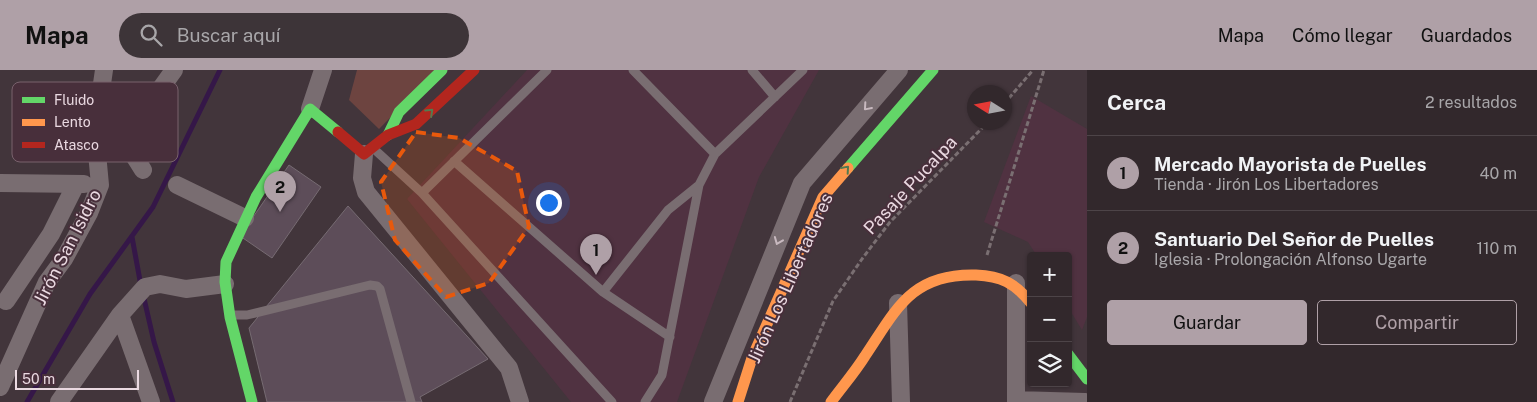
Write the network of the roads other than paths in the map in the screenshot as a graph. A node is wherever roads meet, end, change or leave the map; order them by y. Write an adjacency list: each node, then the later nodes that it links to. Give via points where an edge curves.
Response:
1 (174, 70): 11 (street)
2 (323, 70): 13 (street)
3 (442, 70): 14 (street, via 399,112)
4 (474, 70): 14 (street, one-way to 4, via 416,124)
5 (547, 70): 17 (lane)
6 (633, 70): 16 (lane)
7 (752, 70): 12 (lane)
8 (803, 70): 12 (lane)
9 (899, 70): 49 (street, Jirón Los Libertadores, one-way to 49, via 802,183)
10 (932, 70): 50 (street, Jirón Los Libertadores, one-way to 10, via 752,358 823,197)
11 (165, 82)
12 (775, 97): 16 (lane)
13 (310, 110): 15 (street); 27 (street, via 280,153)
14 (388, 135): 15 (street)
15 (368, 151): 26 (lane); 46 (street, via 362,178 366,192 509,368)
16 (715, 154): 25 (lane)
17 (454, 161): 26 (lane); 31 (lane)
18 (98, 162): 23 (street, Jirón San Isidro)
19 (138, 162): 20 (street)
20 (143, 170)
21 (0, 183): 22 (street)
22 (76, 184): 23 (street); 33 (street, via 51,234)
23 (100, 185): 28 (street, Jirón San Isidro, via 64,259)
24 (177, 185): 27 (street)
25 (699, 185): 31 (lane, via 668,210); 37 (lane)
26 (422, 193): 47 (lane)
27 (245, 218): 30 (street, via 225,264)
28 (47, 282): 33 (street); 40 (street, Jirón San Isidro)
29 (1016, 283): 32 (street); 34 (street, via 995,276 965,275 931,282 912,291); 41 (street)
30 (224, 284): 35 (street); 36 (street, via 186,289 160,284 145,287)
31 (603, 292): 37 (lane)
32 (1027, 298)
33 (3, 301)
34 (898, 304): 51 (street); 52 (street)
35 (231, 314): 44 (street); 45 (lane, via 247,315 370,285 377,286)
36 (120, 315): 42 (street); 43 (street)
37 (670, 337): 48 (lane, via 662,375)
38 (1072, 359): 39 (street)
39 (1087, 379)
40 (0, 387)
41 (1016, 401): 53 (street)
42 (59, 402)
43 (152, 402)
44 (252, 402)
45 (411, 402)
46 (520, 402)
47 (612, 402)
48 (646, 402)
49 (713, 402)
50 (738, 402)
51 (831, 402)
52 (901, 402)
53 (1085, 402)

